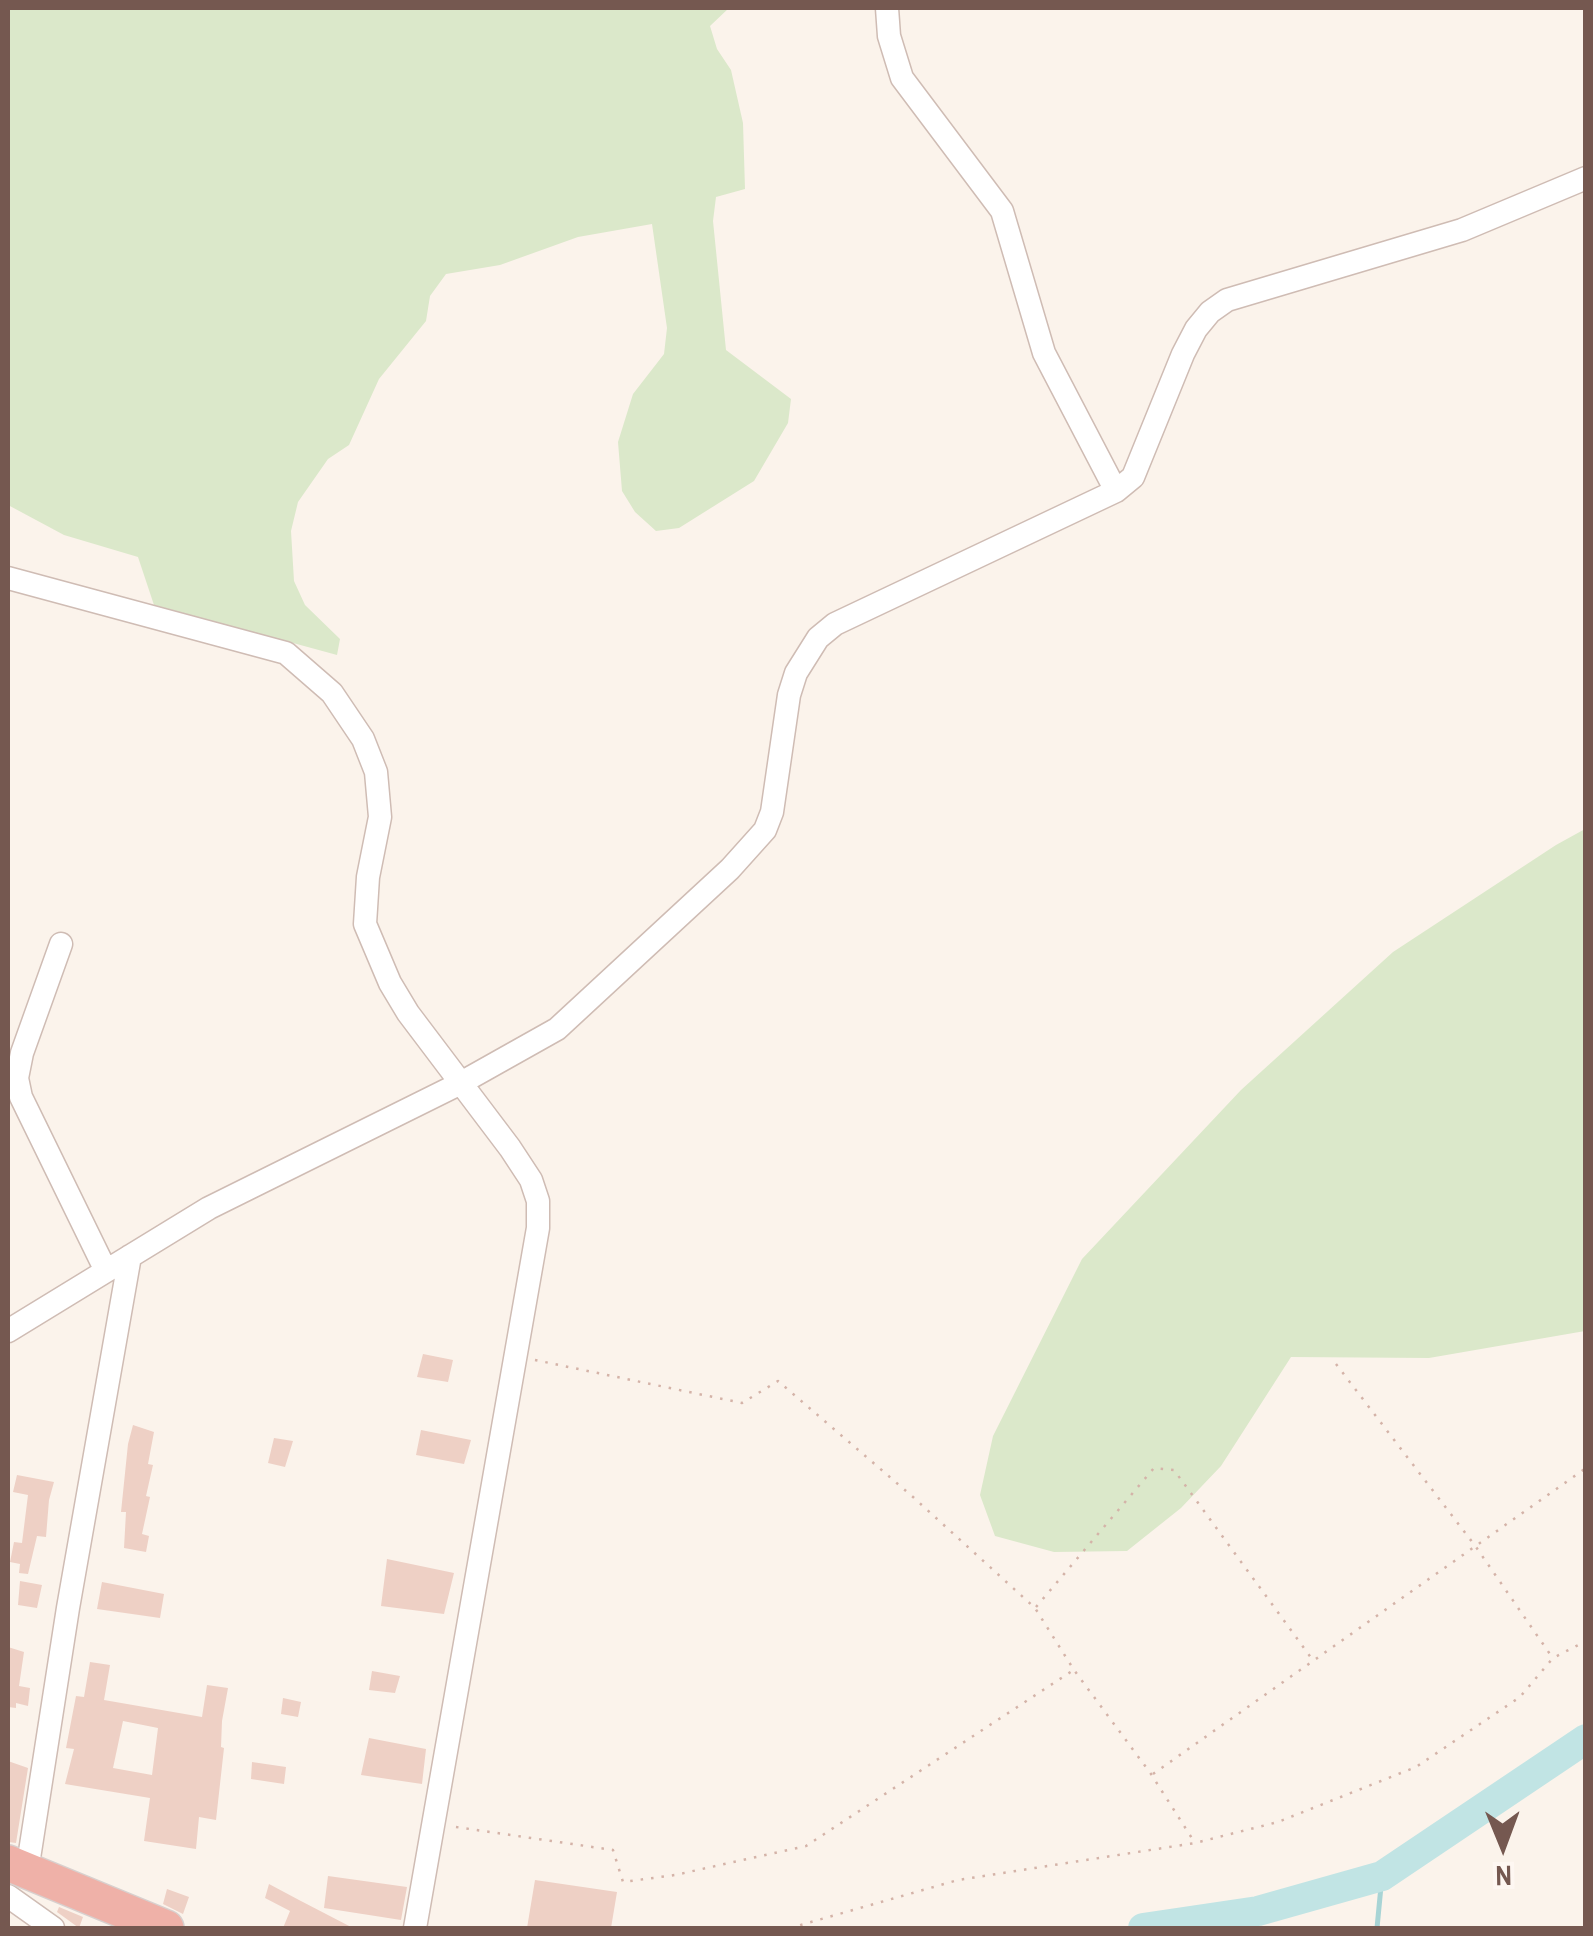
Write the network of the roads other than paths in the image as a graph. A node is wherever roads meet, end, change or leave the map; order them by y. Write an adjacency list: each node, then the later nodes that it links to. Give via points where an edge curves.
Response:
1 (887, 8): 3 (street, via 902,78 1002,211 1044,353)
2 (1586, 178): 3 (street, via 1462,230 1227,300 1196,329 1139,466)
3 (1116, 491): 6 (street, via 827,631 789,694 765,830 558,1030)
4 (8, 578): 6 (street, via 286,652 332,693 376,772 380,817 365,924 390,983)
5 (61, 944): 8 (street, via 17,1078)
6 (459, 1084): 7 (street, via 209,1208); 13 (street, via 531,1180 538,1228)
7 (130, 1256): 8 (street); 10 (street)
8 (106, 1271): 9 (street)
9 (8, 1332)
10 (14, 1877): 11 (street); 12 (highway)
11 (53, 1928)
12 (166, 1928)
13 (415, 1928)

